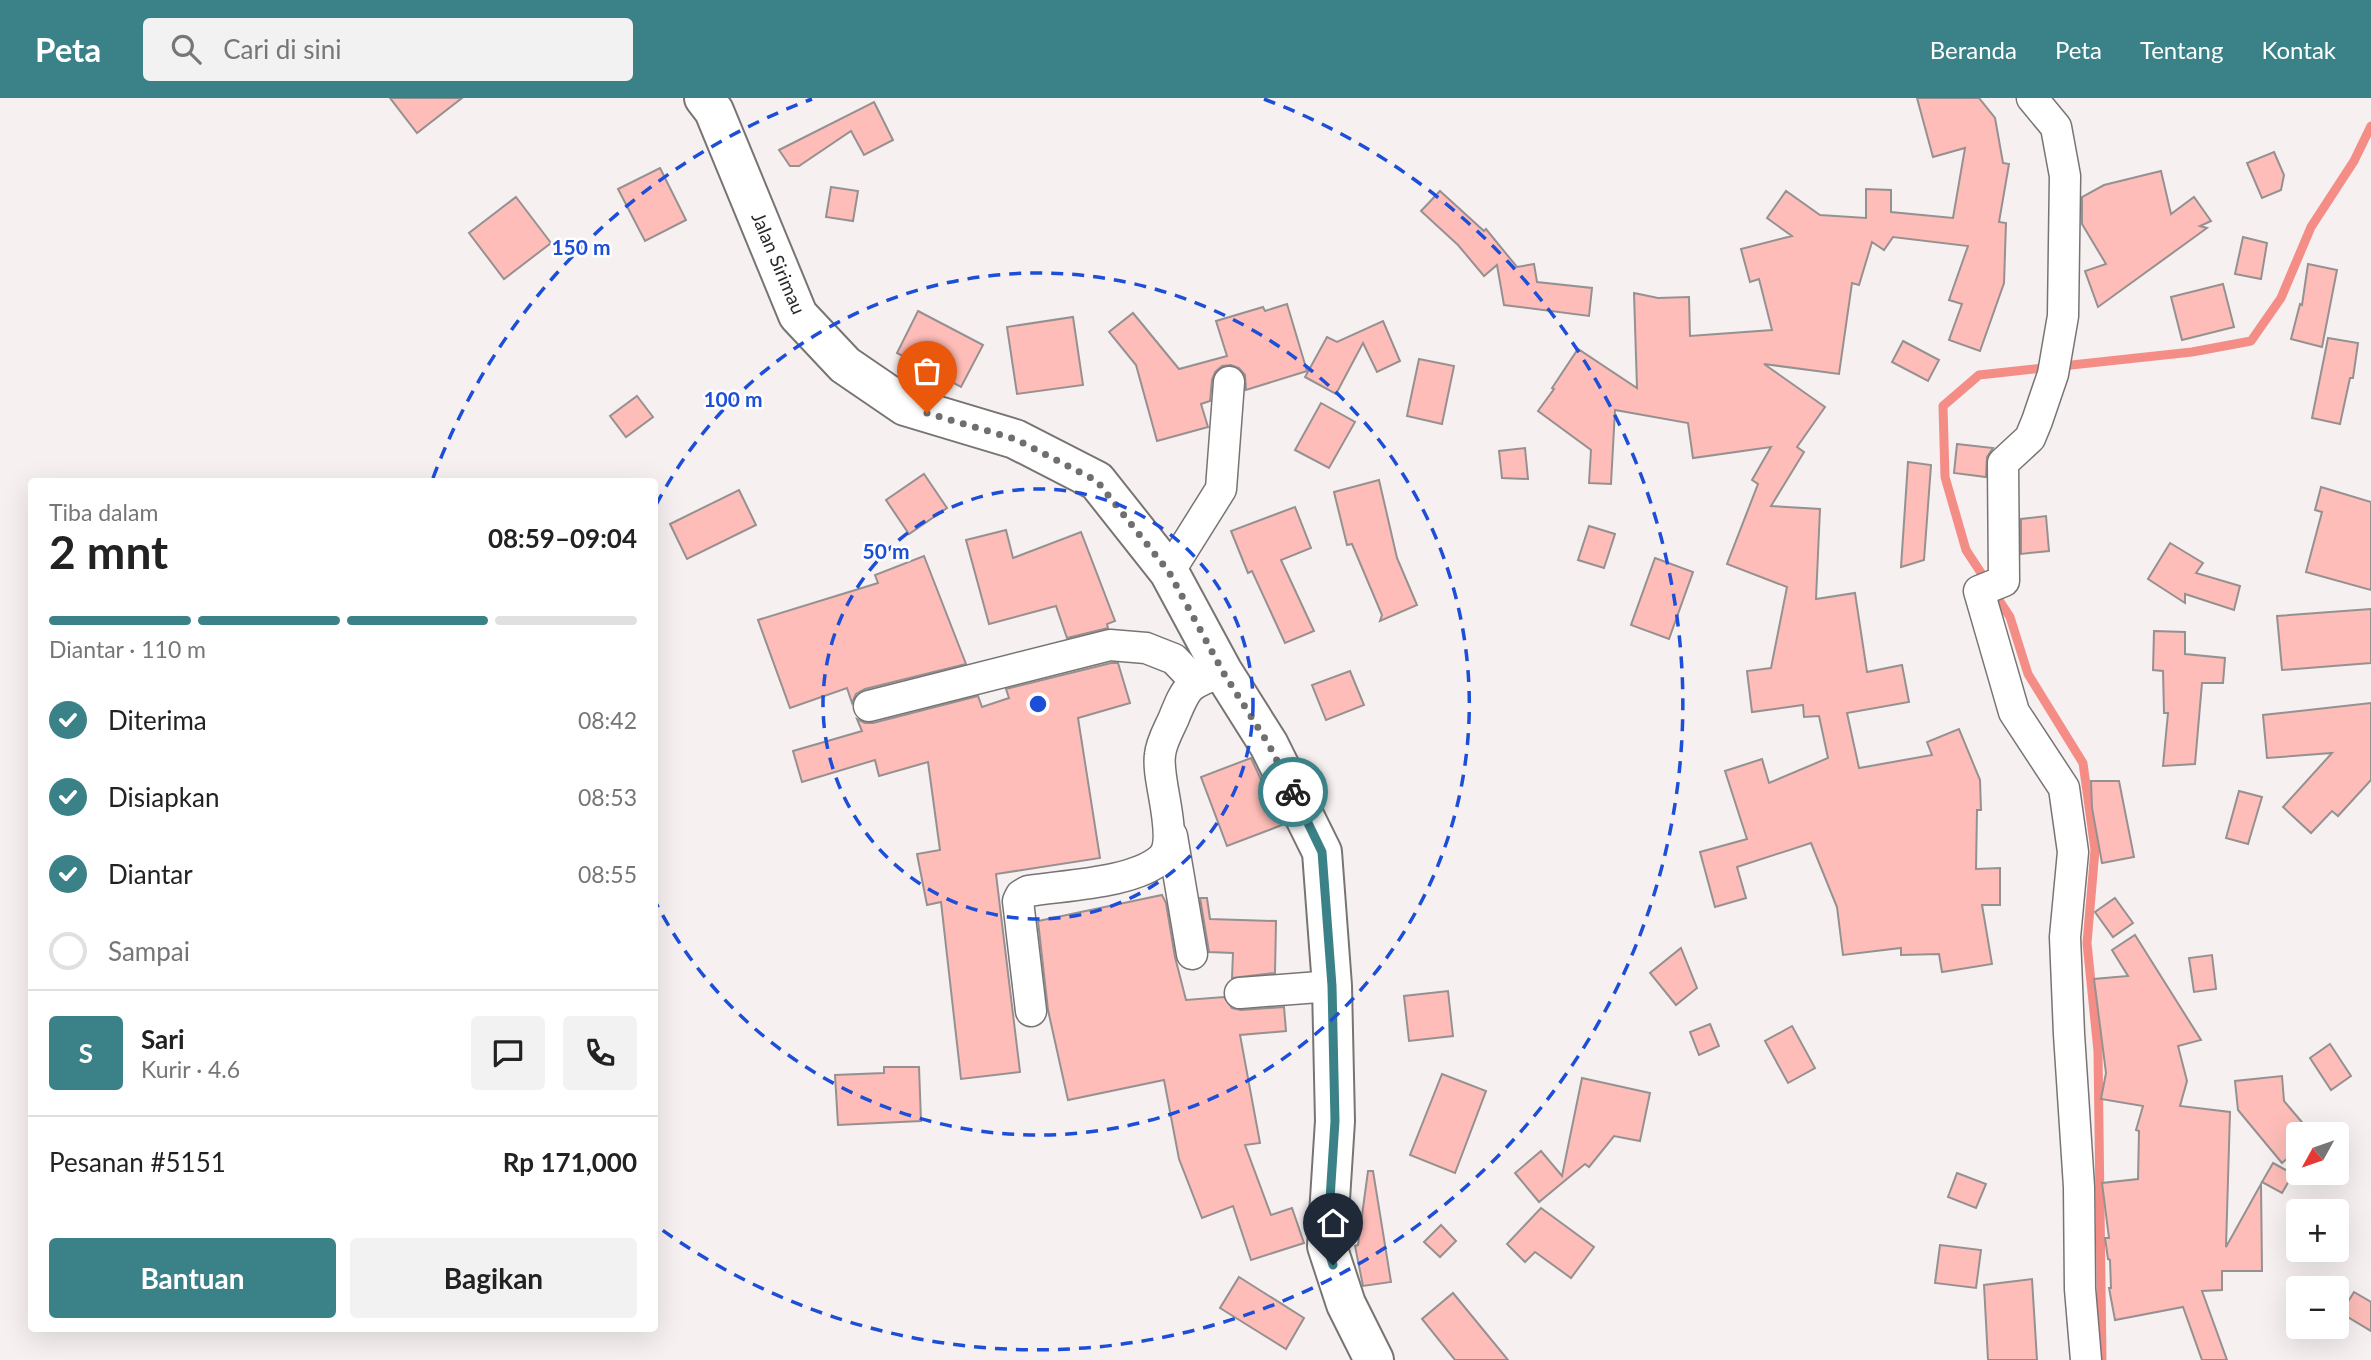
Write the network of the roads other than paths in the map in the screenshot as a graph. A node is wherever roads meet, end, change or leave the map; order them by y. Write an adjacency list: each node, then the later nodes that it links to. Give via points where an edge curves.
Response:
1 (704, 98): 4 (main road, Jalan Sirimau, via 720,123 798,315 845,365 905,407 1015,439 1097,481)
2 (2032, 98): 13 (street, via 2056,127 2065,176 2063,316 2055,361 2029,438 2003,463 1992,586 2014,712 2064,788 2073,852 2066,951 2068,1034)
3 (1229, 382): 4 (street, via 1221,489)
4 (1169, 572): 5 (main road, Jalan Sirimau)
5 (1209, 676): 6 (street, via 1146,648 1110,645); 7 (street, via 1184,694 1159,756); 9 (main road, Jalan Sirimau, via 1269,745 1322,852)
6 (869, 706)
7 (1170, 841): 8 (street, via 1172,836); 11 (street, via 1164,857 1135,874 1021,895 1018,901)
8 (1192, 954)
9 (1332, 986): 10 (street); 12 (main road, Jalan Sirimau, via 1335,1121 1327,1246 1346,1304)
10 (1240, 993)
11 (1031, 1011)
12 (1374, 1360)
13 (2086, 1360)

